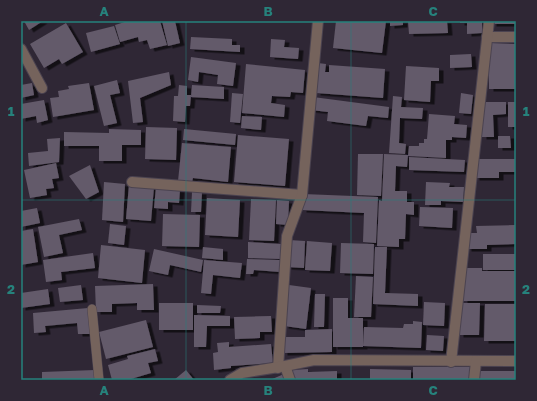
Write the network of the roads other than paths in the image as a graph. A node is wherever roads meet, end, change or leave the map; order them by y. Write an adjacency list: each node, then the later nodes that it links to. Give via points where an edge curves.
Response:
1 (318, 21): 8 (street)
2 (489, 21): 3 (street)
3 (487, 37): 4 (street); 12 (street)
4 (516, 37)
5 (21, 49): 6 (street)
6 (42, 88)
7 (132, 182): 8 (street)
8 (302, 195): 13 (street, via 287,236)
9 (92, 309): 14 (lane)
10 (476, 361): 11 (street); 12 (street); 17 (street)
11 (516, 361)
12 (451, 362): 13 (street, via 314,360)
13 (281, 367): 15 (street, via 242,372); 16 (street)
14 (99, 380)
15 (230, 380)
16 (290, 380)
17 (474, 380)

